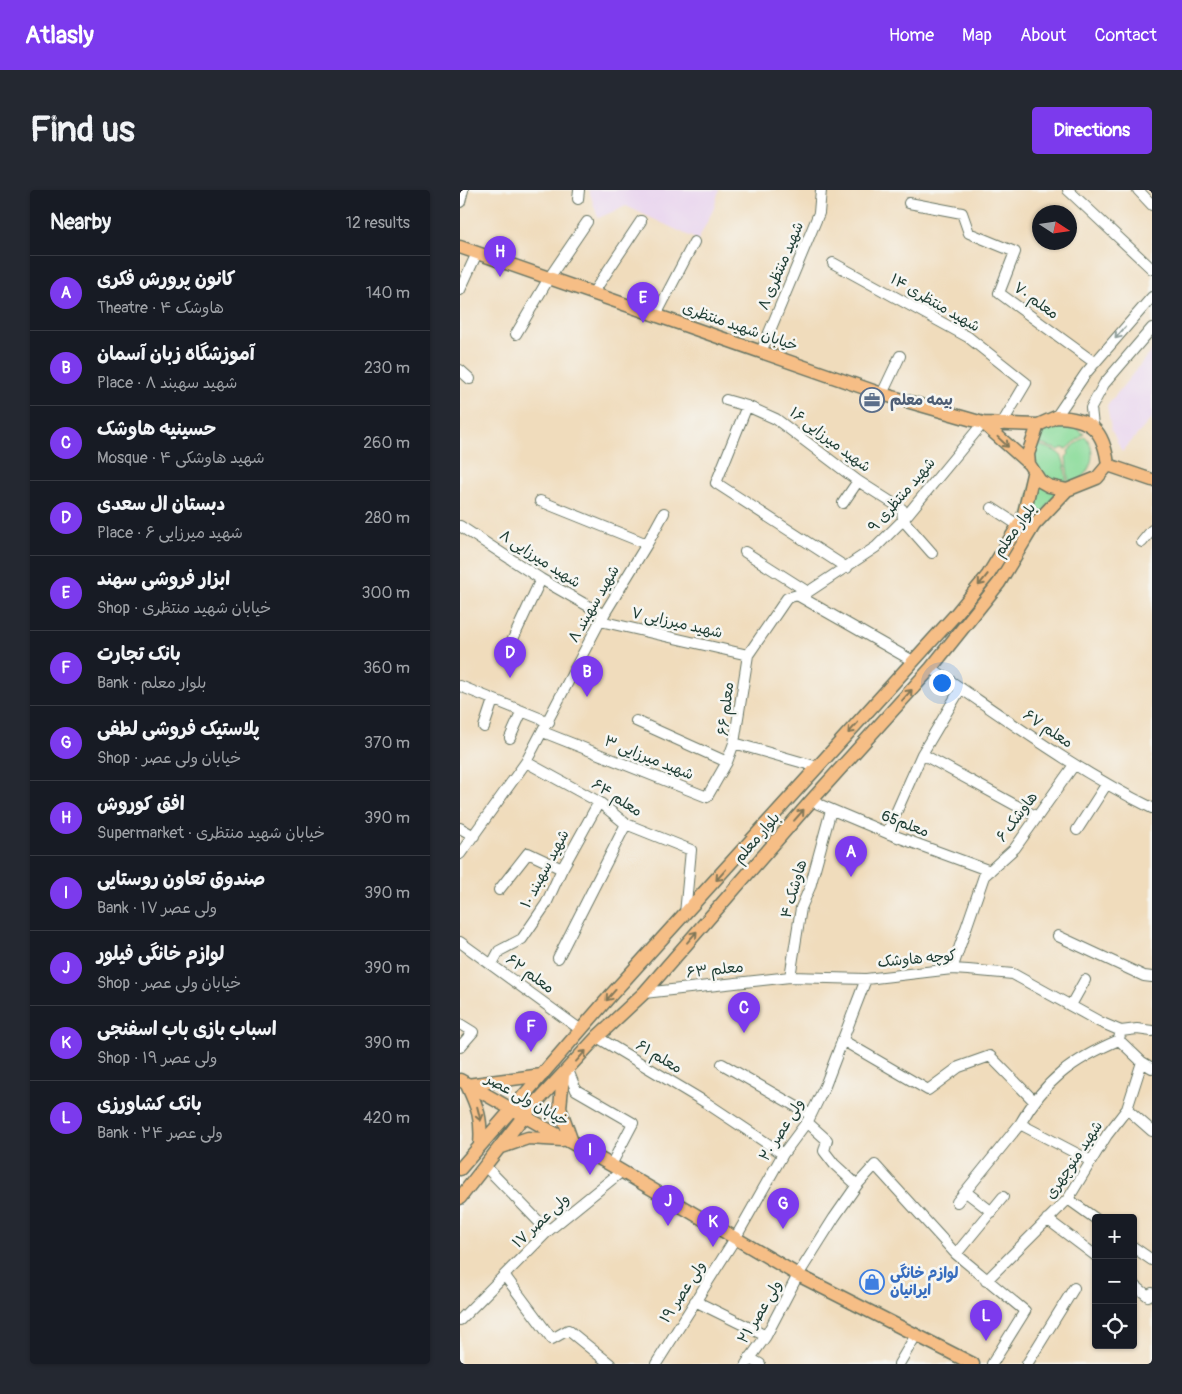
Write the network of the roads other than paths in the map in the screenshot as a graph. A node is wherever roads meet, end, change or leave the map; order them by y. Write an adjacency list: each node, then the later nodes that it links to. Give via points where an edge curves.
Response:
1 (463, 190): 5 (street)
2 (821, 190): 22 (street, شهید منتظری ۸, via 819,213)
3 (1068, 190): 14 (street)
4 (1138, 190): 7 (street)
5 (460, 202)
6 (909, 203): 24 (street, معلم ۷۰, via 962,213 970,233 1015,252 999,293)
7 (1152, 205)
8 (641, 221): 17 (street)
9 (587, 222): 15 (street)
10 (694, 242): 19 (street)
11 (460, 247): 12 (main road, خیابان شهید منتظری)
12 (477, 252): 15 (main road, خیابان شهید منتظری); 16 (street)
13 (833, 262): 32 (street, شهید منتظری ۱۴, via 968,337 1026,383)
14 (1152, 269)
15 (549, 278): 17 (main road, خیابان شهید منتظری); 21 (street)
16 (460, 290)
17 (593, 293): 19 (main road, خیابان شهید منتظری)
18 (1152, 297): 24 (street, one-way to 24)
19 (656, 315): 22 (main road, خیابان شهید منتظری)
20 (1152, 328): 34 (street, via 1104,384 1091,408)
21 (516, 334)
22 (761, 352): 27 (main road, خیابان شهید منتظری)
23 (900, 356): 27 (street)
24 (1094, 363): 30 (street)
25 (460, 370): 26 (street)
26 (470, 379)
27 (882, 394): 31 (main road, خیابان شهید منتظری)
28 (726, 400): 29 (street, شهید میرزایی ۱۶)
29 (747, 406): 38 (street, شهید میرزایی ۱۶, via 776,419); 52 (street, via 716,483)
30 (1056, 417): 33 (main road); 34 (main road, via 1075,418)
31 (983, 423): 32 (main road); 36 (main road, one-way to 36); 44 (street, شهید منتظری ۹)
32 (1002, 424): 33 (main road)
33 (1038, 425): 36 (main road, via 1030,444)
34 (1093, 426): 35 (main road, via 1101,434)
35 (1108, 465): 37 (main road); 39 (main road, via 1097,478)
36 (1031, 469): 39 (main road, via 1049,486); 46 (main road, بلوار معلم, via 1023,518)
37 (1152, 480)
38 (858, 481): 41 (street); 44 (street, شهید میرزایی ۱۶, via 902,509)
39 (1066, 490): 59 (main road, بلوار معلم, via 1034,525 999,583)
40 (540, 501): 49 (street)
41 (843, 503)
42 (992, 508): 46 (street)
43 (664, 513): 49 (street, شهید سهبند ۸)
44 (903, 520): 51 (street); 52 (street, شهید منتظری ۹, via 876,547)
45 (460, 526): 53 (street, شهید میرزایی ۸)
46 (1018, 526): 58 (main road, بلوار معلم, one-way to 58, via 988,574)
47 (1152, 530): 48 (street)
48 (1142, 542)
49 (647, 544): 55 (street, شهید سهبند ۸)
50 (745, 552): 54 (street)
51 (932, 553)
52 (847, 568): 54 (street, شهید منتظری ۹)
53 (541, 579): 55 (street, شهید میرزایی ۸); 56 (street)
54 (802, 593): 57 (street, شهید منتظری ۹, via 787,598); 58 (street)
55 (602, 618): 57 (street, شهید میرزایی ۷); 65 (street, شهید سهبند ۸)
56 (513, 639)
57 (748, 655): 69 (street, معلم ۶۶)
58 (913, 661): 74 (main road, بلوار معلم, one-way to 74)
59 (931, 668): 61 (street, معلم ۶۷); 76 (main road, بلوار معلم, one-way to 59)
60 (460, 686): 62 (street)
61 (961, 688): 70 (street); 73 (street, معلم ۶۷)
62 (493, 700): 63 (street); 66 (street)
63 (522, 711): 65 (street); 68 (street)
64 (636, 720): 72 (street)
65 (548, 722): 67 (street, شهید سهبند ۸)
66 (484, 727)
67 (543, 732): 71 (street, شهید سهبند ۸); 72 (street, شهید میرزایی ۳, via 707,797)
68 (510, 738)
69 (734, 743): 72 (street); 74 (street, معلم ۶۶)
70 (922, 754): 80 (street); 84 (street)
71 (526, 762): 77 (street, معلم ۶۴); 85 (street, شهید سهبند ۸)
72 (727, 762)
73 (1074, 765): 75 (street, معلم ۶۷); 80 (street, هاوشک ۶)
74 (818, 767): 90 (main road, بلوار معلم, one-way to 90)
75 (1106, 785): 78 (street, معلم ۶۷); 83 (street)
76 (811, 801): 79 (street, معلم65); 100 (main road, بلوار معلم, one-way to 76)
77 (599, 802): 81 (street, معلم ۶۴); 87 (street, شهید سهبند ۱۰)
78 (1152, 808)
79 (831, 810): 84 (street, معلم65); 97 (street, هاوشک ۴, via 801,908)
80 (1037, 816): 88 (street, هاوشک ۶, via 1015,848)
81 (626, 824): 90 (street, معلم ۶۴, via 691,850); 93 (street)
82 (460, 828): 85 (street)
83 (1077, 830)
84 (887, 833): 88 (street, معلم65)
85 (474, 836): 86 (street, شهید سهبند ۸)
86 (460, 854)
87 (562, 869): 89 (street, via 528,853); 94 (street, شهید سهبند ۱۰, via 546,904 522,939 499,951)
88 (990, 872): 95 (street, هاوشک ۶, via 984,876)
89 (499, 890)
90 (685, 914): 103 (main road, بلوار معلم, one-way to 103)
91 (1058, 936): 96 (street)
92 (460, 942): 94 (street, معلم ۶۲)
93 (558, 958)
94 (492, 964): 103 (street, معلم ۶۲)
95 (952, 969): 98 (street, کوچه هاوشک); 101 (street, کوچه هاوشک, via 1013,974)
96 (1152, 977)
97 (790, 978): 98 (street, کوچه هاوشک); 100 (street, معلم ۶۳)
98 (866, 978): 107 (street, ولی عصر ۲۰)
99 (1085, 980): 101 (street)
100 (644, 993): 106 (main road, بلوار معلم)
101 (1071, 1005): 105 (street, کوچه هاوشک)
102 (460, 1024): 108 (street, via 473,1032)
103 (581, 1030): 112 (main road, بلوار معلم)
104 (1152, 1030): 105 (street, via 1136,1029)
105 (1120, 1036): 109 (street, کوچه هاوشک); 115 (street, via 1060,1072)
106 (597, 1038): 113 (main road, بلوار معلم, one-way to 106); 125 (street, معلم ۶۱, via 705,1102)
107 (842, 1040): 115 (street, via 928,1090 959,1067 990,1056); 119 (street, ولی عصر ۲۰)
108 (460, 1047)
109 (1142, 1062): 111 (street, کوچه هاوشک); 117 (street, شهید منوچهری)
110 (722, 1064): 119 (street)
111 (1152, 1068)
112 (544, 1074): 113 (main road, via 549,1080); 114 (main road); 116 (main road, بلوار معلم)
113 (563, 1076): 118 (main road, بلوار معلم); 122 (main road, via 560,1108); 128 (street, via 576,1090 633,1123)
114 (463, 1082): 116 (main road, خیابان ولی عصر); 123 (main road, one-way to 123, via 478,1106)
115 (1034, 1101): 120 (street)
116 (510, 1109): 118 (main road, خیابان ولی عصر); 123 (main road, بلوار معلم)
117 (1127, 1109): 121 (street); 126 (street, شهید منوچهری)
118 (523, 1117): 122 (main road, خیابان ولی عصر); 124 (main road, بلوار معلم)
119 (809, 1119): 125 (street, ولی عصر ۲۰); 131 (street, via 827,1140 824,1151)
120 (1020, 1124): 126 (street); 132 (street)
121 (1152, 1131)
122 (571, 1142): 124 (main road, via 528,1138); 128 (main road, خیابان ولی عصر)
123 (480, 1145): 129 (main road, بلوار معلم)
124 (498, 1148): 127 (main road, بلوار معلم)
125 (783, 1154): 141 (street, ولی عصر ۲۰)
126 (1091, 1161): 135 (street, شهید منوچهری)
127 (485, 1166): 133 (main road, بلوار معلم); 140 (street)
128 (616, 1168): 140 (street, ولی عصر ۱۷); 141 (main road, خیابان ولی عصر)
129 (460, 1169)
130 (460, 1176): 133 (main road, via 464,1178)
131 (857, 1185): 144 (street, ولی عصر ۲۱, via 875,1165); 146 (street, ولی عصر ۲۱)
132 (966, 1192): 136 (street); 137 (street)
133 (464, 1194)
134 (1003, 1197): 137 (street)
135 (1068, 1199): 138 (street); 139 (street, شهید منوچهری)
136 (957, 1202)
137 (992, 1212): 144 (street)
138 (1092, 1216)
139 (1047, 1219): 143 (street); 148 (street, شهید منوچهری)
140 (548, 1231): 147 (street, ولی عصر ۱۷)
141 (736, 1237): 146 (main road, خیابان ولی عصر); 152 (street, ولی عصر ۱۹)
142 (1137, 1249): 145 (street)
143 (1092, 1253)
144 (956, 1254): 148 (street)
145 (1152, 1260)
146 (798, 1275): 154 (main road, خیابان ولی عصر); 155 (street, ولی عصر ۲۱)
147 (506, 1276): 153 (street, ولی عصر ۱۷); 157 (street, via 552,1338 568,1330)
148 (986, 1281): 162 (street, via 1025,1311)
149 (1137, 1287): 151 (street, via 1148,1296)
150 (1074, 1288): 163 (street)
151 (1152, 1293)
152 (695, 1301): 155 (street); 158 (street, ولی عصر ۱۹)
153 (460, 1320)
154 (916, 1335): 160 (street); 161 (main road, خیابان ولی عصر)
155 (766, 1336): 156 (street, ولی عصر ۲۱)
156 (748, 1361): 159 (street)
157 (610, 1364)
158 (656, 1364)
159 (760, 1364)
160 (898, 1364)
161 (973, 1364)
162 (992, 1364)
163 (1027, 1364)

